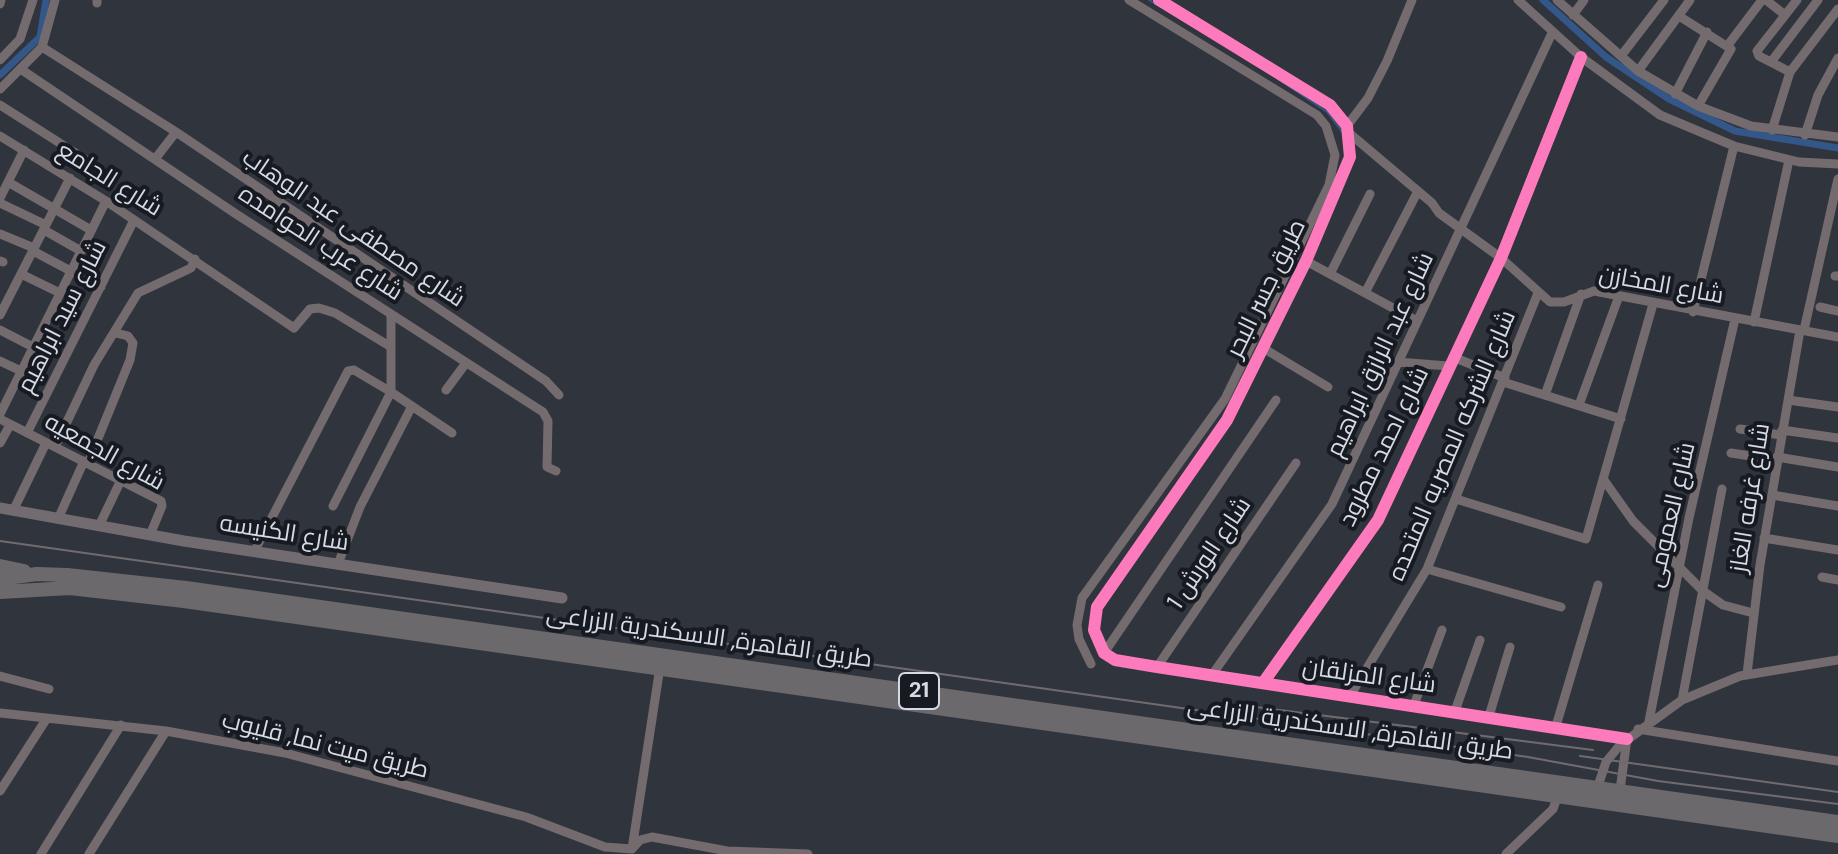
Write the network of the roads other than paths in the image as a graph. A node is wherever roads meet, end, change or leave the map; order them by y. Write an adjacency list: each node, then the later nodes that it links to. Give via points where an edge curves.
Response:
1 (33, 0): 26 (street, via 20,39)
2 (55, 0): 22 (street)
3 (1129, 0): 34 (street, طريق جسر البحر)
4 (1159, 0): 31 (street)
5 (1412, 0): 37 (street, via 1387,61)
6 (1518, 0): 20 (street)
7 (1584, 0): 16 (street)
8 (1690, 0): 18 (street)
9 (1764, 0): 17 (street); 21 (street)
10 (1797, 0): 17 (street)
11 (1818, 0): 27 (street)
12 (1832, 0): 15 (street)
13 (1561, 1): 16 (street)
14 (1657, 2): 23 (street)
15 (1838, 7): 30 (street)
16 (1573, 15): 23 (street)
17 (1785, 15): 27 (street, via 1757,51)
18 (1679, 16): 19 (street); 29 (street)
19 (1707, 32): 21 (street); 33 (street)
20 (1552, 33): 24 (street); 59 (street, شارع عبد الرازق ابراهيم)
21 (1730, 46): 36 (street)
22 (42, 47): 28 (street); 39 (street, شارع مصطفى عبد الوهاب)
23 (1621, 56): 29 (street)
24 (1581, 57): 43 (street, via 1660,115); 64 (street, شارع احمد مطرود)
25 (1838, 58): 41 (street)
26 (0, 60)
27 (1771, 62): 30 (street)
28 (22, 70): 32 (street); 45 (street, شارع عرب الحوامده)
29 (1638, 71): 33 (street)
30 (1790, 72): 38 (street)
31 (1303, 87): 34 (street); 37 (street, via 1330,105)
32 (0, 89)
33 (1675, 94): 36 (street)
34 (1295, 100): 159 (street, طريق جسر البحر, via 1317,115 1333,140 1329,185 1218,411 1082,598 1077,625)
35 (0, 105): 47 (street)
36 (1698, 106): 38 (street)
37 (1348, 129): 52 (street); 66 (street, طريق جسر البحر, via 1348,167)
38 (1772, 130): 41 (street)
39 (176, 132): 45 (street); 102 (street, شارع مصطفى عبد الوهاب, via 546,381)
40 (1837, 134): 41 (street)
41 (1805, 135)
42 (0, 136): 44 (street, شارع الجامع)
43 (1734, 146): 46 (street); 80 (street)
44 (24, 150): 49 (street, شارع الجامع); 51 (street)
45 (155, 159): 81 (street, شارع عرب الحوامده)
46 (1789, 160): 48 (street); 85 (street)
47 (88, 161)
48 (1838, 164)
49 (70, 178): 55 (street, شارع الجامع); 56 (street)
50 (1838, 179): 87 (street, شارع غرفه الغاز)
51 (8, 182): 54 (street); 56 (street)
52 (1418, 191): 59 (street); 72 (street)
53 (1370, 194): 69 (street)
54 (0, 200): 58 (street)
55 (106, 201): 57 (street, شارع الجامع); 60 (street)
56 (54, 209): 58 (street); 60 (street)
57 (134, 220): 65 (street, شارع الجامع); 70 (street, شارع سيد ابراهيم)
58 (45, 228): 62 (street); 63 (street)
59 (1463, 229): 64 (street); 84 (street, شارع عبد الرازق ابراهيم)
60 (91, 230): 63 (street)
61 (0, 234): 62 (street)
62 (34, 250): 67 (street); 68 (street)
63 (81, 251): 67 (street)
64 (1501, 258): 73 (street); 95 (street, شارع احمد مطرود)
65 (195, 259): 88 (street, via 191,268 138,293); 91 (street, شارع الجامع, via 294,328 310,309 319,308)
66 (1306, 261): 69 (street); 92 (street, طريق جسر البحر)
67 (71, 271): 70 (street); 71 (street)
68 (21, 274): 71 (street); 76 (street)
69 (1330, 274): 72 (street)
70 (101, 287): 114 (street, شارع سيد ابراهيم)
71 (60, 293): 90 (street)
72 (1365, 293): 84 (street)
73 (1538, 293): 74 (street, شارع المخازن, via 1557,302); 98 (street, شارع الشركه المصريه المتحده)
74 (1581, 294): 75 (street, شارع المخازن); 103 (street)
75 (1619, 296): 77 (street, شارع المخازن); 106 (street)
76 (3, 304): 82 (street)
77 (1653, 304): 80 (street, شارع المخازن); 110 (street)
78 (1820, 307): 79 (street)
79 (1838, 311)
80 (1693, 312): 83 (street, شارع المخازن)
81 (391, 314): 91 (street); 96 (street, شارع عرب الحوامده)
82 (0, 315)
83 (1735, 319): 85 (street, شارع المخازن); 142 (street, شارع العمومى)
84 (1417, 321): 94 (street, شارع عبد الرازق ابراهيم)
85 (1754, 322): 87 (street, شارع المخازن)
86 (0, 330): 90 (street)
87 (1802, 330): 89 (street, شارع المخازن); 105 (street, شارع غرفه الغاز)
88 (116, 333): 118 (street); 121 (street, via 133,343 130,360)
89 (1838, 337)
90 (33, 347): 97 (street)
91 (391, 347): 101 (street)
92 (1263, 348): 99 (street); 157 (street, طريق جسر البحر, via 1227,420 1097,607 1094,630)
93 (0, 361): 97 (street)
94 (1398, 362): 95 (street); 163 (street, شارع عبد الرازق ابراهيم, via 1323,520)
95 (1451, 362): 98 (street); 165 (street, شارع احمد مطرود, via 1375,526)
96 (466, 363): 100 (street); 124 (street, شارع عرب الحوامده, via 543,412 548,421 547,467)
97 (21, 371): 109 (street)
98 (1504, 380): 103 (street); 129 (street, شارع الشركه المصريه المتحده)
99 (1328, 387)
100 (446, 390)
101 (391, 392): 107 (street); 130 (street); 139 (street, via 348,371)
102 (559, 395)
103 (1545, 395): 106 (street)
104 (1276, 400): 157 (street)
105 (1788, 400): 108 (street); 113 (street, شارع غرفه الغاز)
106 (1579, 405): 110 (street)
107 (412, 406): 115 (street); 140 (street, via 360,507)
108 (1838, 407)
109 (0, 417): 111 (street, شارع الجمعيه)
110 (1621, 419): 126 (street)
111 (10, 425): 114 (street, شارع الجمعيه); 117 (street)
112 (1740, 429): 113 (street)
113 (1782, 432): 116 (street); 120 (street, شارع غرفه الغاز)
114 (27, 433): 118 (street, شارع الجمعيه)
115 (452, 433)
116 (1838, 438)
117 (0, 443)
118 (51, 445): 121 (street, شارع الجمعيه); 133 (street)
119 (1731, 453): 120 (street)
120 (1777, 459): 123 (street); 128 (street, شارع غرفه الغاز)
121 (86, 462): 125 (street, شارع الجمعيه); 134 (street)
122 (1296, 463): 161 (street, شارع الورش 1)
123 (1838, 467)
124 (556, 471)
125 (121, 480): 135 (street); 136 (street, شارع الجمعيه, via 162,502)
126 (1604, 480): 129 (street, via 1586,539); 142 (street, via 1633,521)
127 (1722, 489): 149 (street)
128 (1772, 495): 131 (street); 137 (street, شارع غرفه الغاز)
129 (1456, 499): 143 (street, شارع الشركه المصريه المتحده)
130 (333, 506)
131 (1838, 506)
132 (0, 508): 133 (main road, شارع الكنيسه)
133 (13, 511): 134 (main road, شارع الكنيسه)
134 (58, 519): 135 (main road, شارع الكنيسه)
135 (99, 526): 136 (main road, شارع الكنيسه)
136 (150, 535): 139 (main road, شارع الكنيسه)
137 (1764, 538): 138 (street); 153 (street, شارع غرفه الغاز)
138 (1838, 550)
139 (254, 552): 140 (main road, شارع الكنيسه)
140 (338, 564): 151 (main road, شارع الكنيسه)
141 (0, 566): 144 (highway)
142 (1679, 567): 149 (street); 174 (street, شارع العمومى)
143 (1427, 569): 152 (street); 167 (street, شارع الشركه المصريه المتحده)
144 (37, 574): 146 (highway, طريق القاهرة, الاسكندرية الزراعى / 21); 181 (highway, طريق القاهرة, الاسكندرية الزراعى / 21, via 100,576 406,617)
145 (1822, 577): 147 (street)
146 (0, 579)
147 (1838, 580)
148 (1598, 585): 176 (street)
149 (1703, 591): 153 (street, via 1723,605); 168 (street)
150 (0, 592): 160 (highway, طريق القاهرة, الاسكندرية الزراعى / 21, via 101,591)
151 (562, 598)
152 (1561, 607)
153 (1753, 613): 162 (street, شارع غرفه الغاز)
154 (1442, 630): 169 (street)
155 (1480, 640): 170 (street)
156 (1510, 647): 172 (street)
157 (1105, 655): 161 (street, شارع المزلقان)
158 (1838, 660): 162 (street)
159 (1091, 664)
160 (660, 667): 184 (highway, طريق القاهرة, الاسكندرية الزراعى / 21); 188 (street)
161 (1157, 667): 163 (street, شارع المزلقان)
162 (1747, 674): 168 (street)
163 (1212, 675): 165 (street, شارع المزلقان)
164 (0, 676): 166 (street)
165 (1263, 683): 167 (street, شارع المزلقان)
166 (49, 689)
167 (1350, 696): 169 (street, شارع المزلقان)
168 (1682, 700): 174 (street)
169 (1414, 705): 170 (street, شارع المزلقان)
170 (1455, 711): 172 (street, شارع المزلقان)
171 (0, 713): 173 (street, طريق ميت نما, قليوب)
172 (1489, 716): 176 (street, شارع المزلقان)
173 (47, 718): 175 (street, طريق ميت نما, قليوب); 183 (street)
174 (1649, 721): 177 (street)
175 (121, 725): 178 (street, طريق ميت نما, قليوب); 189 (street)
176 (1556, 726): 179 (street, شارع المزلقان)
177 (1638, 729): 179 (street); 180 (street)
178 (166, 731): 187 (street, طريق ميت نما, قليوب, via 341,766 526,817); 190 (street)
179 (1627, 739): 181 (street, via 1608,760); 182 (street)
180 (1838, 761)
181 (1598, 786): 182 (highway, طريق القاهرة, الاسكندرية الزراعى / 21)
182 (1620, 790): 185 (highway, طريق القاهرة, الاسكندرية الزراعى / 21)
183 (0, 791)
184 (1558, 795): 186 (highway, طريق القاهرة, الاسكندرية الزراعى / 21); 192 (street, via 1553,809)
185 (1838, 822)
186 (1838, 836)
187 (619, 851): 188 (street, طريق ميت نما, قليوب)
188 (636, 851): 191 (street, طريق ميت نما, قليوب, via 640,840 652,837 727,851)
189 (41, 854)
190 (89, 854)
191 (808, 854)
192 (1506, 854)

